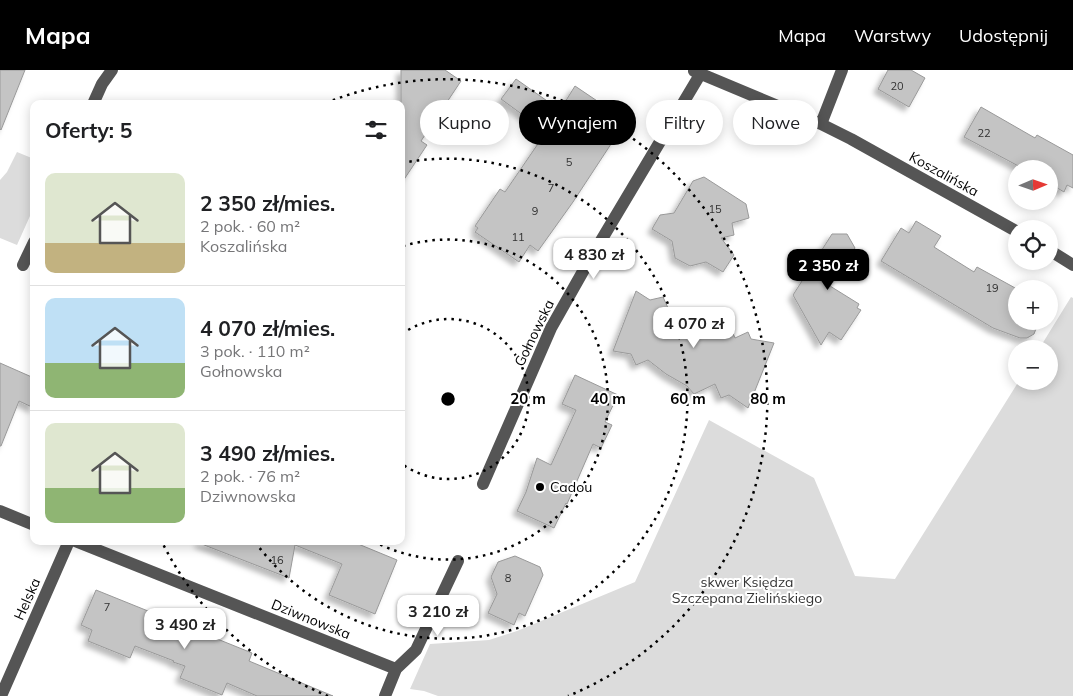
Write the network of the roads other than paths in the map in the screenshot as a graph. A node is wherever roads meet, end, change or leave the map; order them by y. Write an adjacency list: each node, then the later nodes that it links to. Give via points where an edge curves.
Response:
1 (112, 70): 4 (street)
2 (842, 70): 5 (street)
3 (697, 72): 5 (street, Koszalińska); 11 (street, Gołnowska, via 551,328)
4 (95, 100)
5 (821, 124): 6 (street, Koszalińska)
6 (1008, 227)
7 (30, 250): 10 (street)
8 (1058, 254): 9 (street)
9 (1072, 261)
10 (23, 265)
11 (483, 484)
12 (0, 511): 13 (street)
13 (30, 522)
14 (67, 545): 18 (street, Helska)
15 (86, 545): 17 (street, Dziwnowska)
16 (458, 561): 17 (street, via 416,650)
17 (396, 669): 19 (street)
18 (1, 696)
19 (385, 696)

